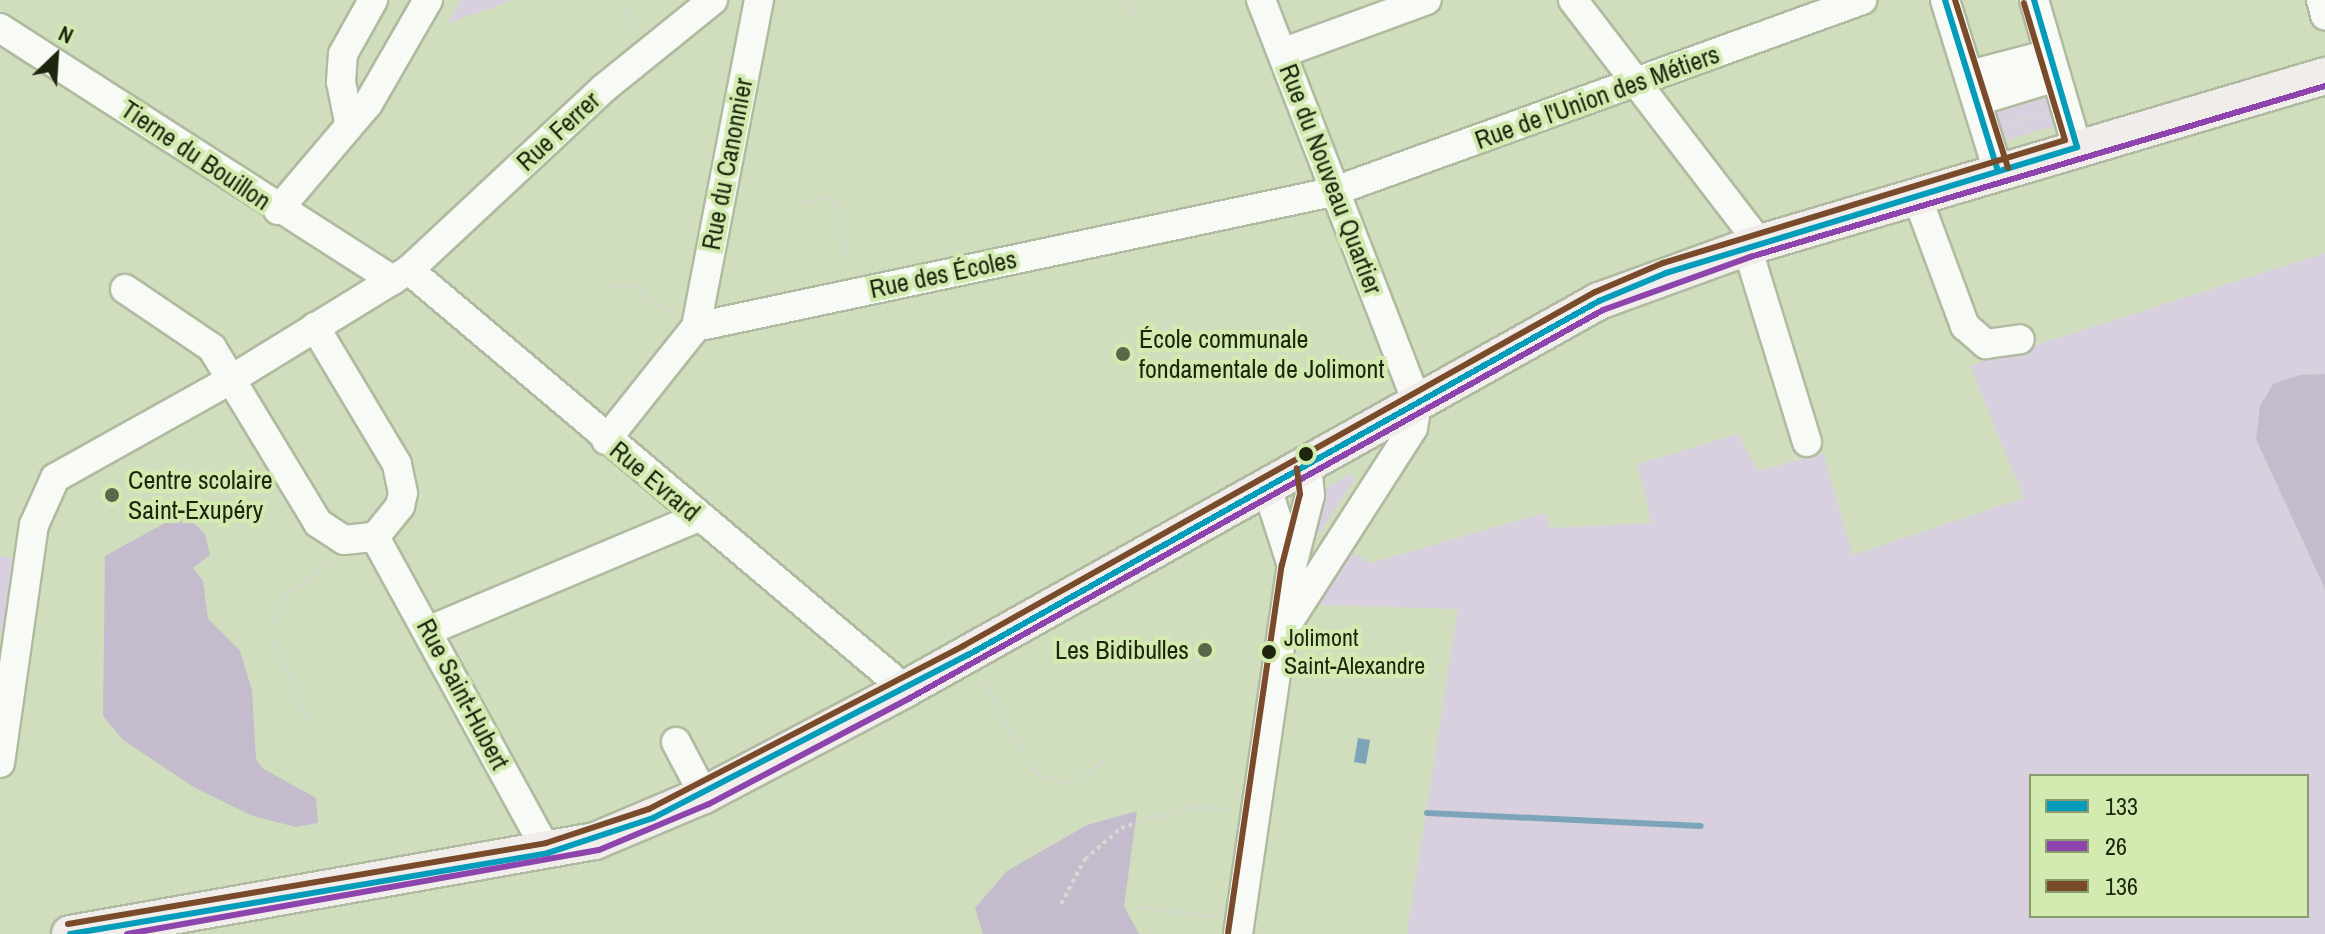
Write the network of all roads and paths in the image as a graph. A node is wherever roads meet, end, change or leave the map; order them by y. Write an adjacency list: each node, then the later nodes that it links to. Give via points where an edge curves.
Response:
1 (373, 0): 24 (street, via 343,54 341,82)
2 (428, 0): 24 (street)
3 (624, 0): 18 (path)
4 (713, 0): 18 (street, Rue Ferrer)
5 (759, 0): 38 (street, Rue du Canonnier)
6 (1124, 0): 15 (path)
7 (1261, 0): 17 (street, Rue du Nouveau Quartier)
8 (1427, 0): 17 (street)
9 (1573, 0): 21 (street)
10 (1862, 0): 21 (street, Rue de l'Union des Métiers)
11 (1945, 0): 22 (street)
12 (2034, 0): 19 (street)
13 (2321, 0): 14 (street)
14 (2325, 15)
15 (1138, 19)
16 (0, 28): 31 (street, Tierne du Bouillon)
17 (1282, 53): 28 (street, Rue du Nouveau Quartier)
18 (644, 55): 33 (street, Rue Ferrer)
19 (2052, 65): 22 (street); 23 (street)
20 (2325, 76): 26 (main road)
21 (1639, 83): 28 (street, Rue de l'Union des Métiers); 32 (street)
22 (1973, 88): 25 (street)
23 (2066, 107): 25 (path); 26 (street)
24 (359, 113): 31 (street)
25 (1986, 129): 27 (street)
26 (2077, 147): 27 (main road)
27 (1998, 171): 29 (main road)
28 (1332, 192): 36 (street, Rue des Écoles); 41 (street, Rue du Nouveau Quartier)
29 (1917, 197): 32 (main road); 39 (street, via 1965,326 1986,344)
30 (804, 203): 36 (path, via 828,198 837,205)
31 (278, 210): 33 (street, Tierne du Bouillon)
32 (1754, 246): 41 (main road, via 1599,301); 43 (street)
33 (401, 275): 37 (street, Rue Ferrer); 42 (street, Rue Evrard)
34 (606, 285): 38 (path, via 639,289)
35 (125, 289): 40 (street, via 212,348)
36 (852, 294): 38 (street, Rue des Écoles)
37 (315, 327): 40 (street, Rue Ferrer); 47 (street, via 397,464 400,506)
38 (696, 327): 42 (street)
39 (2020, 339)
40 (230, 380): 47 (street, via 318,523); 56 (street, Rue Ferrer, via 70,469 48,488 34,525)
41 (1417, 403): 44 (main road); 49 (street, via 1413,428)
42 (606, 440): 46 (street, Rue Evrard)
43 (1807, 442)
44 (1307, 467): 45 (main road); 48 (street, via 1310,495)
45 (1267, 488): 48 (street); 51 (main road)
46 (699, 517): 50 (street); 52 (street, Rue Evrard)
47 (362, 539): 50 (street, Rue Saint-Hubert); 53 (path, via 286,597 272,619 273,642)
48 (1292, 566): 49 (street)
49 (1285, 627): 58 (street)
50 (430, 630): 59 (street, Rue Saint-Hubert)
51 (968, 655): 52 (main road); 55 (path, via 1035,774 1067,784)
52 (905, 689): 57 (main road)
53 (306, 716)
54 (676, 742): 57 (street)
55 (1111, 758)
56 (0, 763)
57 (704, 795): 59 (main road, via 595,841)
58 (1257, 812): 60 (path, via 1189,807 1144,817 1103,841 1085,859); 62 (street)
59 (548, 853): 63 (main road)
60 (1061, 904)
61 (1136, 907): 62 (path)
62 (1239, 927)
63 (70, 934)

